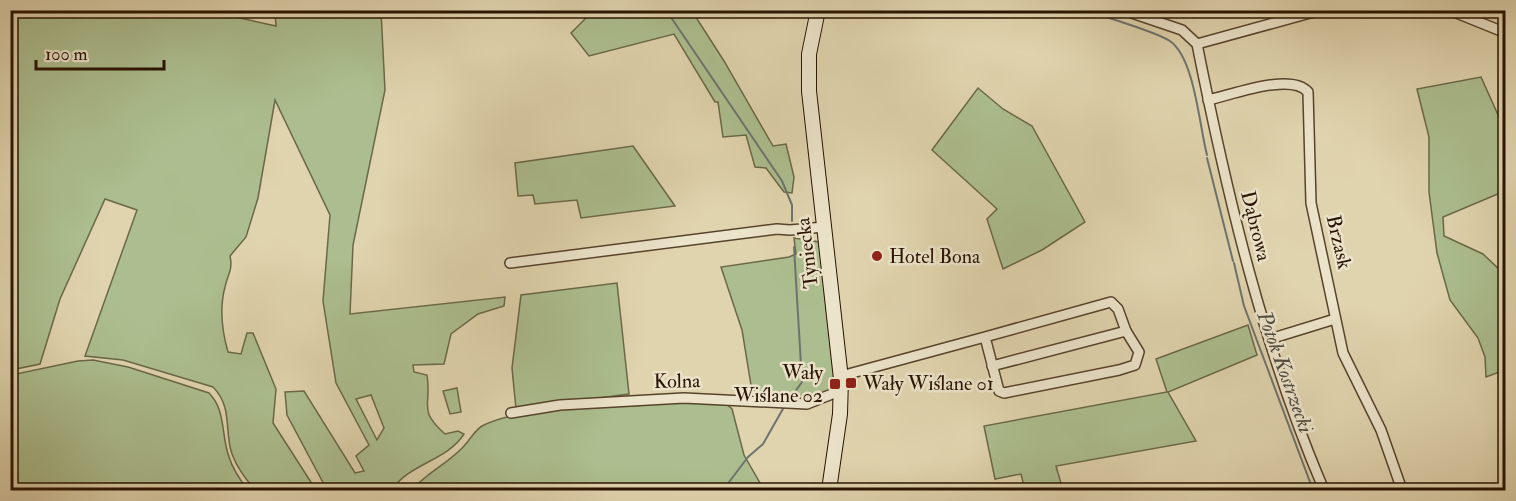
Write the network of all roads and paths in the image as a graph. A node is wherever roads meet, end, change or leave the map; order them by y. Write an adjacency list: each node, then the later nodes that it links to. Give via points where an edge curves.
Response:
1 (818, 10): 8 (street, Tyniecka, via 808,74)
2 (1123, 10): 6 (street, via 1182,30)
3 (1321, 10): 6 (street)
4 (1449, 10): 5 (street)
5 (1506, 33)
6 (1197, 44): 7 (street, Dąbrowa)
7 (1208, 100): 10 (street, Brzask, via 1289,82 1308,92 1311,203); 13 (street, Dąbrowa, via 1235,218)
8 (824, 227): 9 (street, via 777,229); 15 (street, Tyniecka)
9 (510, 263)
10 (1335, 319): 13 (street); 19 (street, Brzask, via 1346,361 1381,429)
11 (1126, 331): 12 (street, Kolna, via 1115,303 1105,302); 14 (street); 14 (street, via 1139,358 1135,365 1119,370 1004,393 999,391)
12 (985, 337): 14 (street); 15 (street, Kolna)
13 (1270, 339): 18 (street, Dąbrowa)
14 (992, 366)
15 (841, 383): 16 (street, Kolna, via 807,404 684,398 560,405); 17 (street, Tyniecka)
16 (511, 413)
17 (829, 490)
18 (1324, 490)
19 (1402, 490)
20 (1414, 490): 21 (street)
21 (1429, 490)

